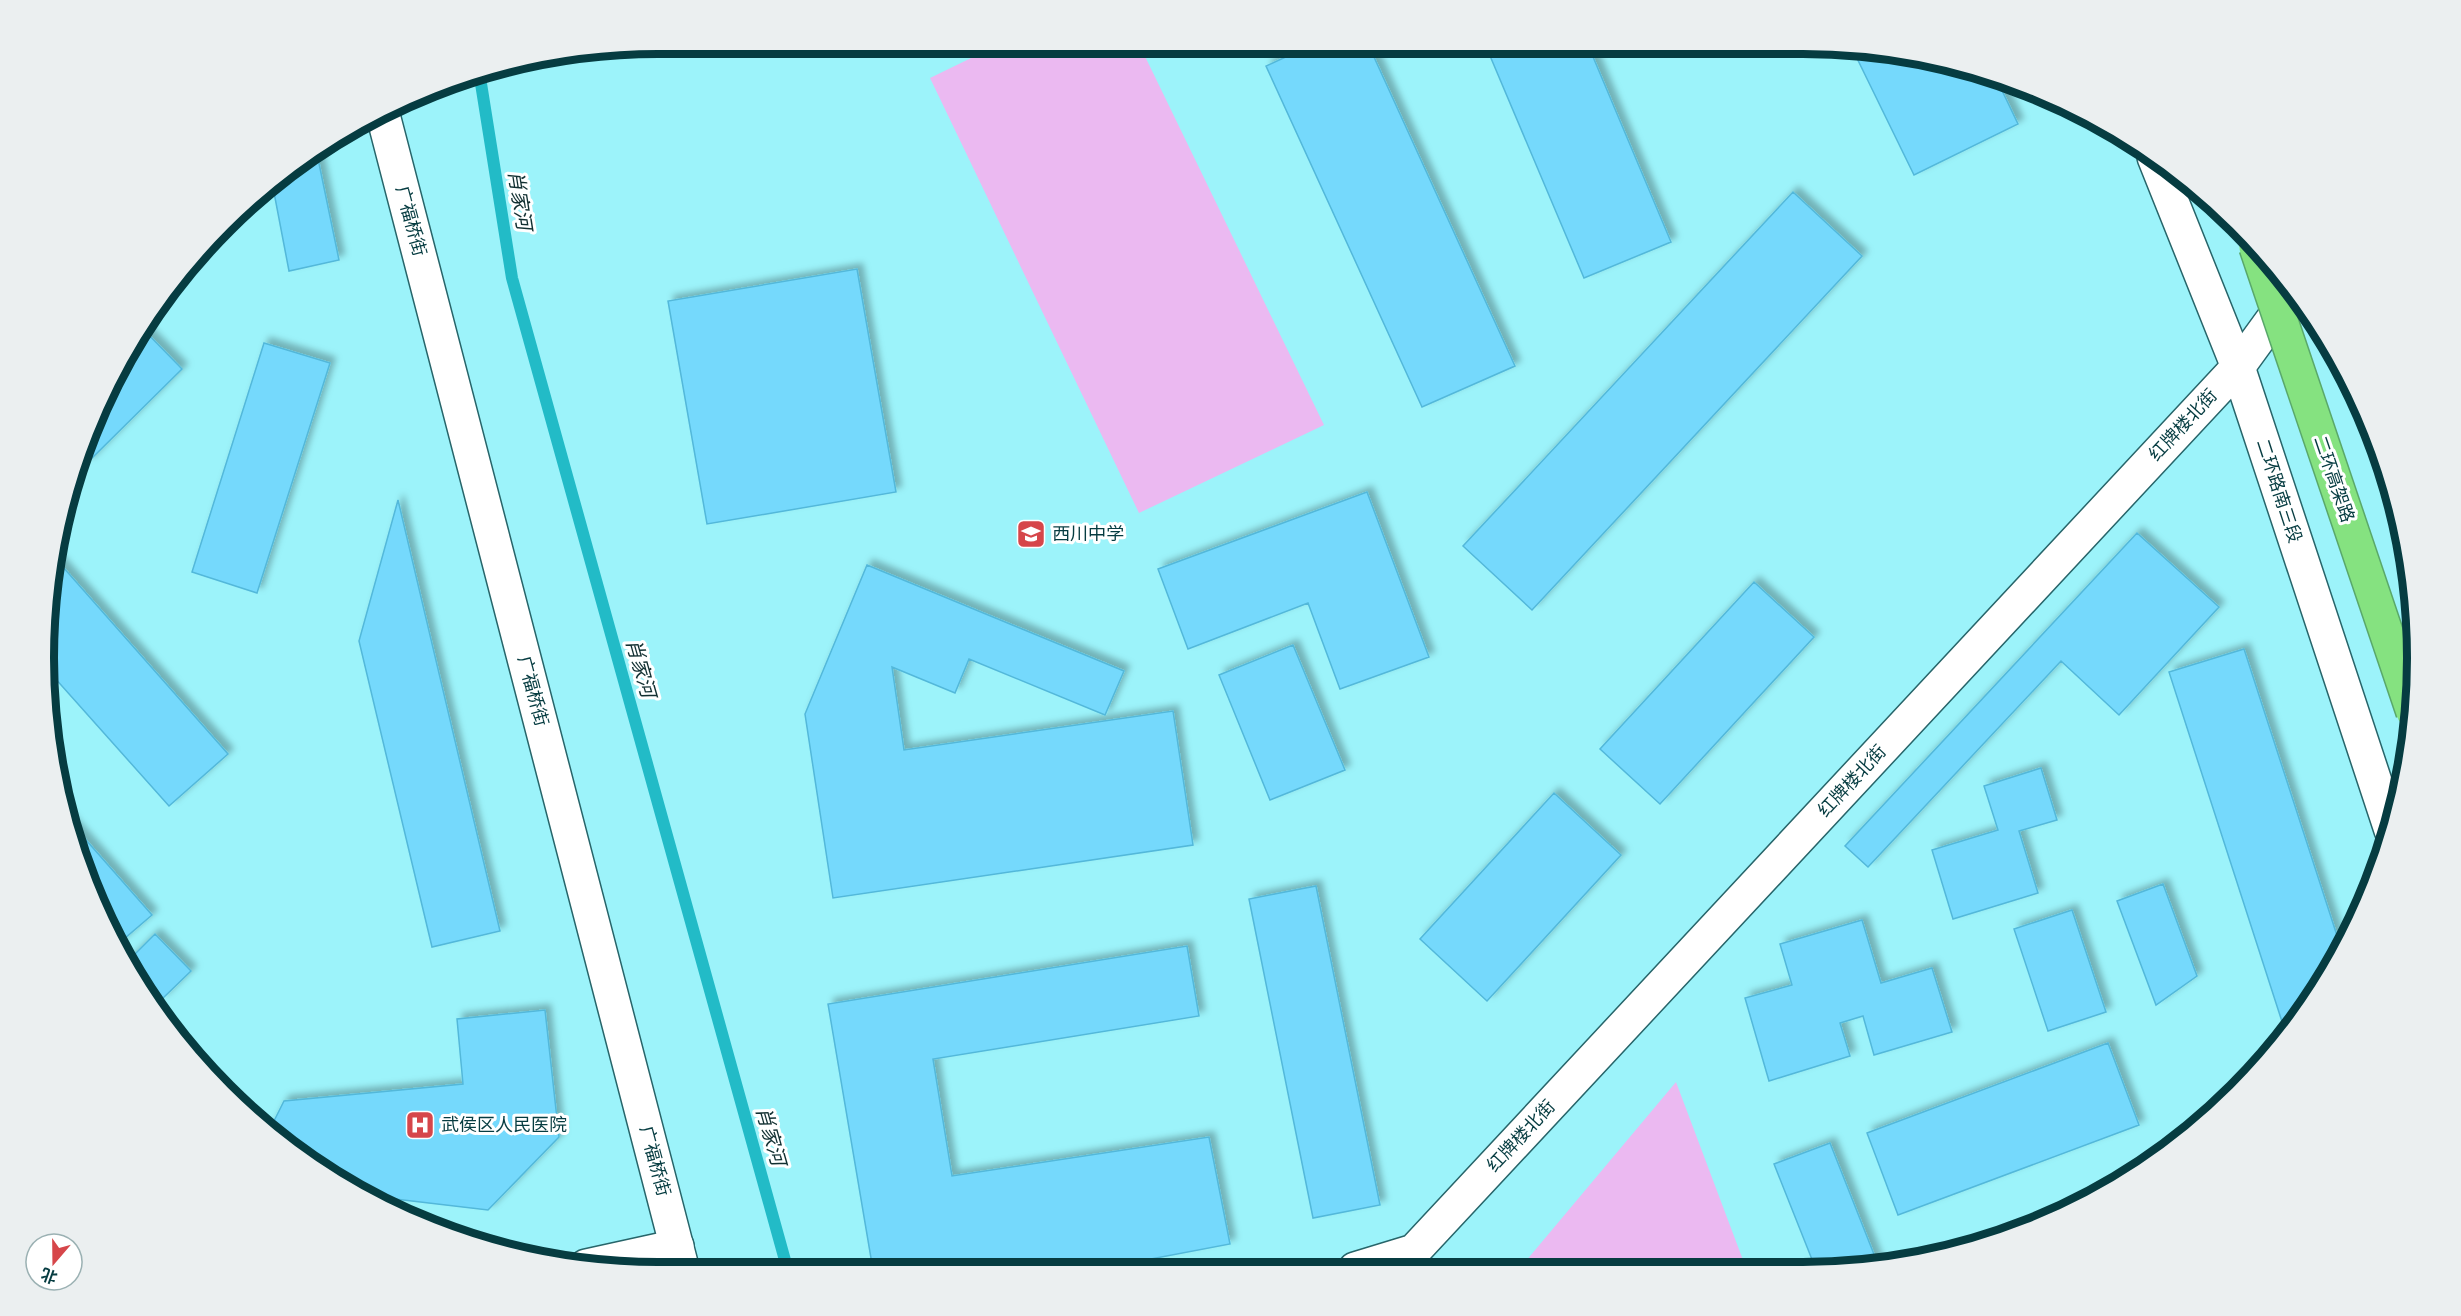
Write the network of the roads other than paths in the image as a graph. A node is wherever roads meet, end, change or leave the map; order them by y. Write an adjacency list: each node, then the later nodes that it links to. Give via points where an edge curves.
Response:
1 (384, 120): 8 (main road, 广福桥街)
2 (2159, 171): 5 (main road, 二环路南三段)
3 (2263, 267): 6 (highway, 二环高架路, bridge)
4 (2288, 298): 5 (main road, 红牌楼北街)
5 (2238, 367): 7 (main road, 二环路南三段); 9 (main road, 红牌楼北街)
6 (2406, 692)
7 (2386, 814)
8 (680, 1259): 10 (main road)
9 (1417, 1260)
10 (644, 1262)

